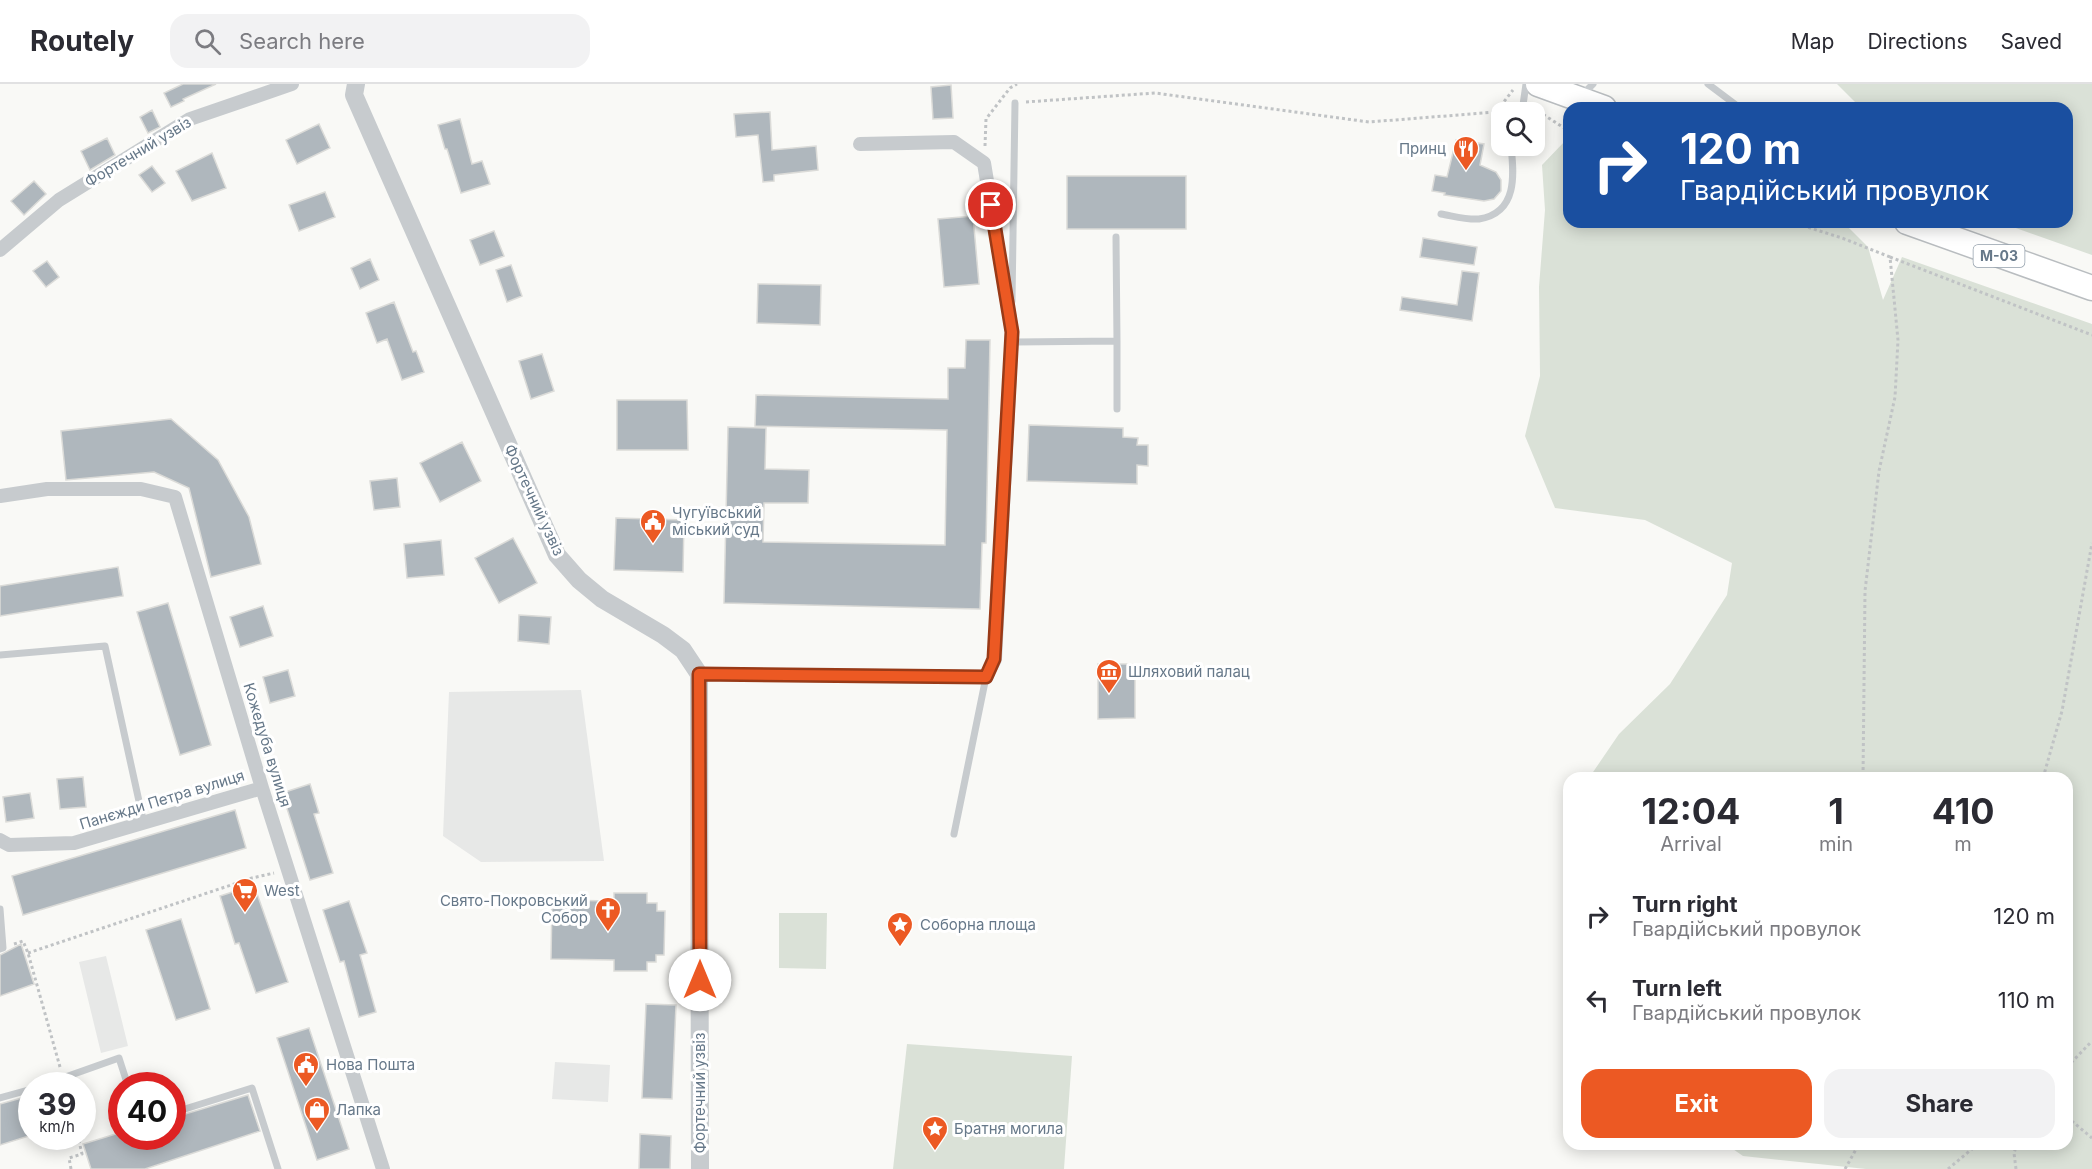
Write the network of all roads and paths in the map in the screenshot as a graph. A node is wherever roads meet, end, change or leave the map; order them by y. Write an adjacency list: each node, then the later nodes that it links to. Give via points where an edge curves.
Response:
1 (292, 84): 20 (street, Фортечний узвіз, via 190,119 59,200)
2 (356, 84): 30 (street, Фортечний узвіз, via 354,95 556,555 602,599 683,650)
3 (1017, 84): 15 (path, via 986,119)
4 (1518, 84): 11 (path, via 1496,112 1369,122 1155,93)
5 (1526, 84): 8 (lane)
6 (1708, 84): 10 (lane)
7 (1586, 91): 8 (highway); 9 (highway)
8 (1531, 93): 12 (path)
9 (1598, 102)
10 (1732, 102)
11 (1015, 103): 24 (lane)
12 (1563, 125)
13 (860, 144): 15 (street, via 954,142)
14 (1512, 156): 16 (lane, via 1513,185 1497,211 1479,219)
15 (984, 163): 24 (street)
16 (1441, 214)
17 (1810, 228): 21 (path)
18 (1924, 228): 22 (highway, М-03)
19 (1116, 237): 25 (lane)
20 (0, 250)
21 (1890, 257): 23 (path); 32 (path, via 1897,351 1895,397 1879,471 1865,591)
22 (2092, 288)
23 (2092, 335)
24 (1011, 337): 25 (lane); 31 (street, via 994,659)
25 (1117, 341): 26 (lane)
26 (1117, 409)
27 (0, 496): 34 (street, Кожедуба вулиця, via 48,489 141,489 175,497)
28 (2092, 543): 33 (path, via 2062,711)
29 (0, 655): 35 (lane, via 105,646)
30 (699, 674): 31 (street); 59 (street, Фортечний узвіз)
31 (986, 677): 36 (lane)
32 (1863, 772)
33 (2045, 772)
34 (262, 788): 35 (street, Панєжди Петра вулиця); 38 (street, Кожедуба вулиця)
35 (144, 824): 37 (street, Панєжди Петра вулиця, via 74,843 9,845)
36 (954, 834)
37 (0, 840)
38 (288, 870): 41 (path, via 252,878); 58 (street, Кожедуба вулиця)
39 (0, 909): 40 (lane)
40 (2, 948): 41 (path, via 23,941)
41 (28, 953): 44 (path)
42 (2092, 1041): 43 (path)
43 (2073, 1060)
44 (61, 1072)
45 (82, 1072): 46 (lane, via 119,1058)
46 (124, 1072)
47 (18, 1093): 48 (lane)
48 (0, 1098)
49 (186, 1109): 57 (lane, via 252,1088)
50 (2073, 1122): 51 (path)
51 (2092, 1138)
52 (81, 1150): 56 (path, via 82,1154 69,1158)
53 (1856, 1150): 60 (path)
54 (1971, 1150): 61 (path)
55 (2015, 1150): 62 (path)
56 (71, 1169)
57 (278, 1169)
58 (383, 1169)
59 (700, 1169)
60 (1845, 1169)
61 (1948, 1169)
62 (2016, 1169)

